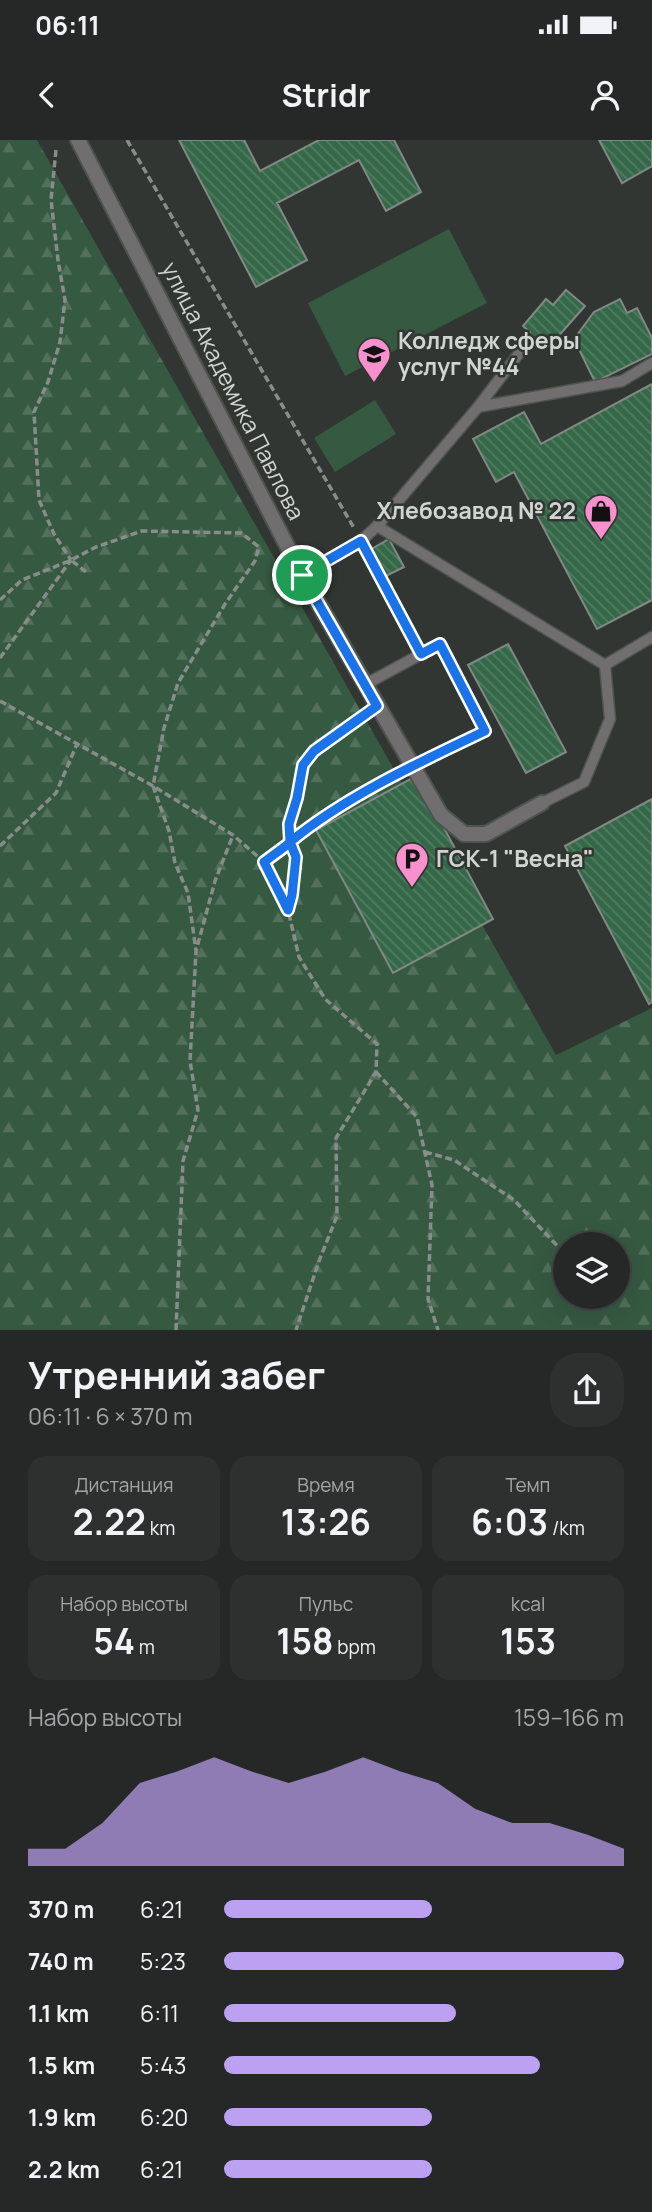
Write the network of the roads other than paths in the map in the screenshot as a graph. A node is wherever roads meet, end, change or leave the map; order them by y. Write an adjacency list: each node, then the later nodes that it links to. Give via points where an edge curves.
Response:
1 (78, 140): 6 (street, улица Академика Павлова)
2 (530, 339): 4 (lane)
3 (652, 363): 4 (lane, via 622,381)
4 (478, 407): 5 (lane)
5 (376, 526): 6 (lane, via 361,541); 8 (lane)
6 (302, 575): 9 (street, улица Академика Павлова)
7 (652, 637): 8 (lane)
8 (605, 665): 11 (lane, via 610,719 584,782)
9 (364, 685): 10 (street, улица Академика Павлова); 10 (lane, via 440,644 485,731)
10 (412, 766): 11 (street, улица Академика Павлова, via 441,815 464,834 486,834)
11 (542, 803)

